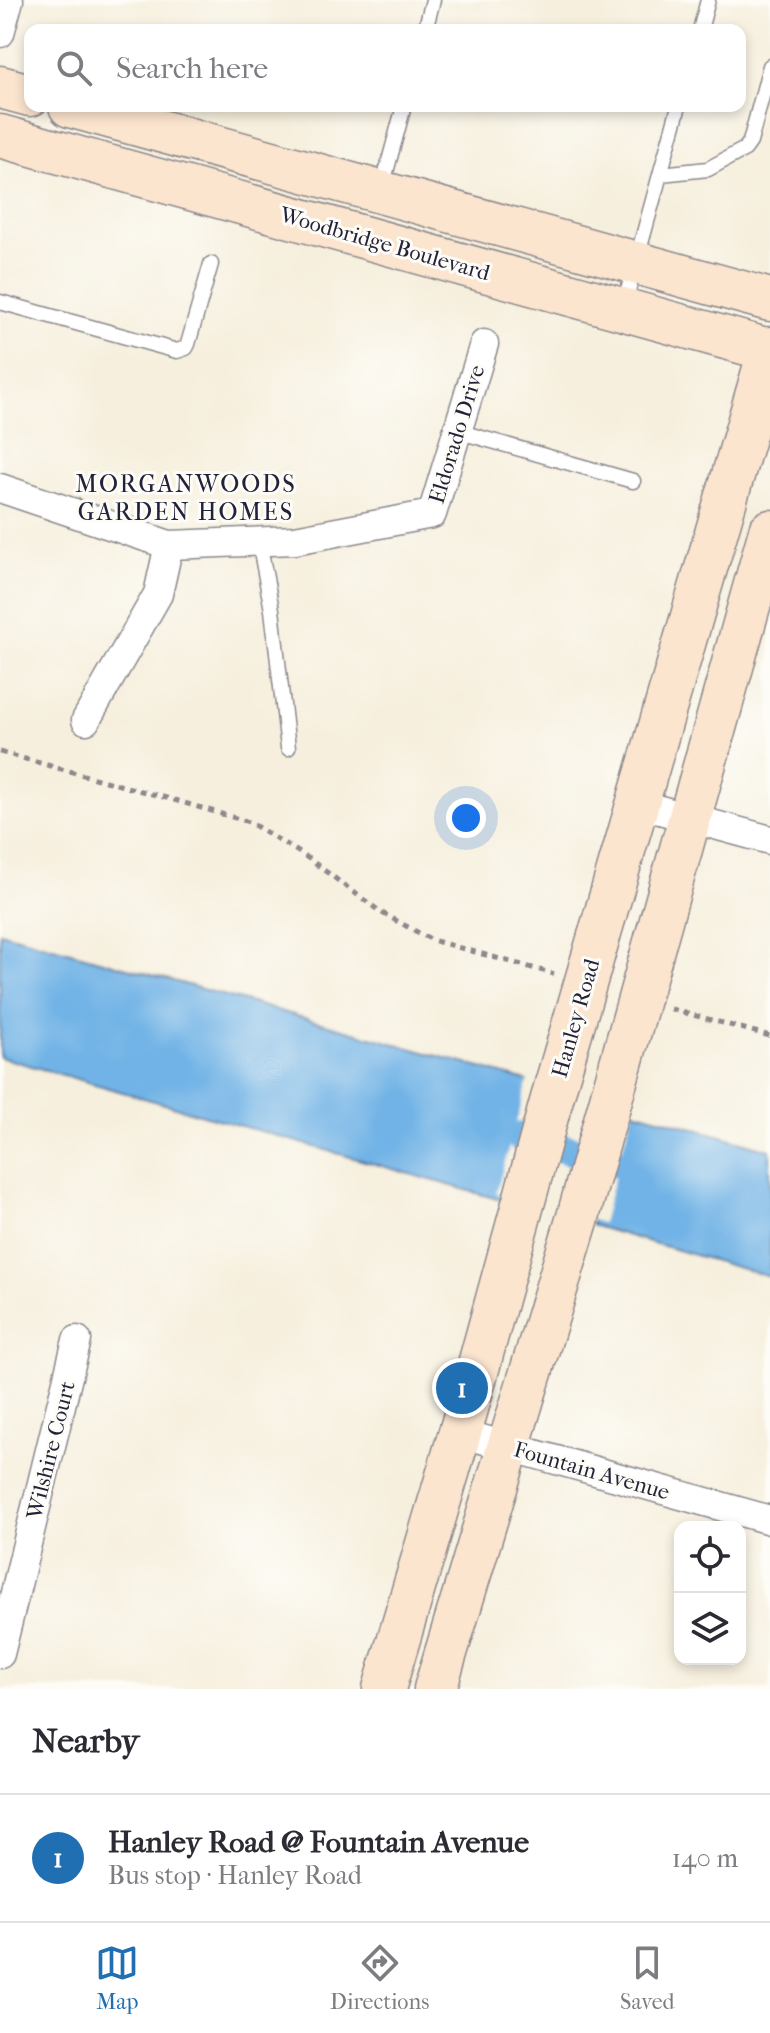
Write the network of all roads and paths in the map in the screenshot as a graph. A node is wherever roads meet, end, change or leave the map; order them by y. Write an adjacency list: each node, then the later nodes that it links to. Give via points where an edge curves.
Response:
1 (9, 0): 6 (street)
2 (433, 0): 4 (lane)
3 (708, 0): 5 (lane)
4 (427, 24)
5 (702, 24)
6 (0, 33)
7 (770, 66): 14 (lane, via 745,149 708,169)
8 (0, 87): 9 (main road)
9 (24, 93)
10 (92, 112): 15 (main road)
11 (402, 112): 15 (lane)
12 (677, 112): 14 (lane)
13 (0, 136): 20 (main road, Woodbridge Boulevard)
14 (661, 174): 16 (lane)
15 (380, 191): 16 (main road)
16 (637, 263): 18 (main road); 20 (lane)
17 (211, 264): 19 (lane, via 188,344 177,351)
18 (770, 300)
19 (0, 302)
20 (623, 310): 22 (main road, Woodbridge Boulevard)
21 (484, 344): 23 (street, Eldorado Drive)
22 (770, 349): 32 (main road, Hanley Road)
23 (457, 431): 24 (lane); 27 (street, Eldorado Drive, via 432,514 295,540)
24 (633, 481)
25 (0, 488): 28 (street, Eldorado Drive)
26 (770, 531): 33 (main road)
27 (259, 541): 28 (street, Eldorado Drive); 30 (lane)
28 (169, 545): 29 (street, via 158,594)
29 (86, 720)
30 (288, 748)
31 (0, 752): 35 (path, via 249,822 382,913 432,940)
32 (638, 804): 33 (street); 35 (main road, Hanley Road)
33 (690, 818): 34 (street); 36 (main road)
34 (770, 840)
35 (586, 983): 39 (main road, Hanley Road)
36 (638, 999): 37 (path); 40 (main road)
37 (770, 1036)
38 (77, 1340): 42 (street, Wilshire Court)
39 (460, 1433): 40 (street, Fountain Avenue); 43 (main road, Hanley Road)
40 (508, 1446): 41 (street, Fountain Avenue); 44 (main road)
41 (770, 1520)
42 (0, 1654)
43 (384, 1689)
44 (435, 1689)

